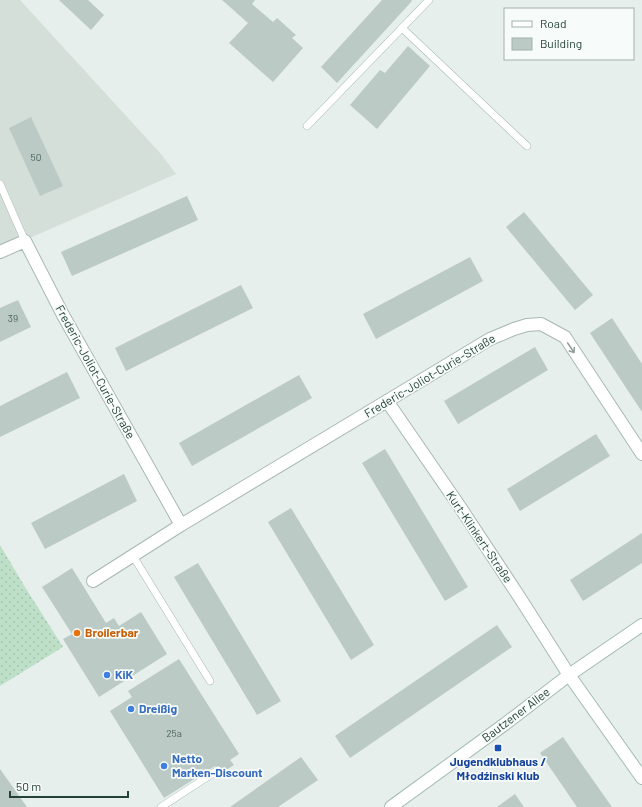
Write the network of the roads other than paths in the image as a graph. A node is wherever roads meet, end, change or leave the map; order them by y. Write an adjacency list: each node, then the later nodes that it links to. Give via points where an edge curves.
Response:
1 (429, 0): 2 (lane)
2 (402, 28): 3 (lane); 4 (lane)
3 (307, 126)
4 (527, 146)
5 (0, 184): 6 (lane)
6 (25, 241): 7 (street); 10 (street, Frederic-Joliot-Curie-Straße, via 63,315)
7 (0, 252)
8 (387, 402): 9 (street, Frederic-Joliot-Curie-Straße, one-way to 9, via 490,339 527,325 541,324 564,337); 10 (street, Frederic-Joliot-Curie-Straße); 14 (street, Kurt-Klinkert-Straße, via 460,507)
9 (642, 454)
10 (181, 525): 11 (street, Frederic-Joliot-Curie-Straße)
11 (133, 556): 12 (street, Frederic-Joliot-Curie-Straße); 15 (lane)
12 (94, 581)
13 (642, 625): 14 (street, Bautzener Allee)
14 (570, 675): 17 (street, Kurt-Klinkert-Straße); 19 (street, Bautzener Allee)
15 (210, 681)
16 (218, 770): 18 (lane)
17 (642, 778)
18 (161, 807)
19 (391, 807)

